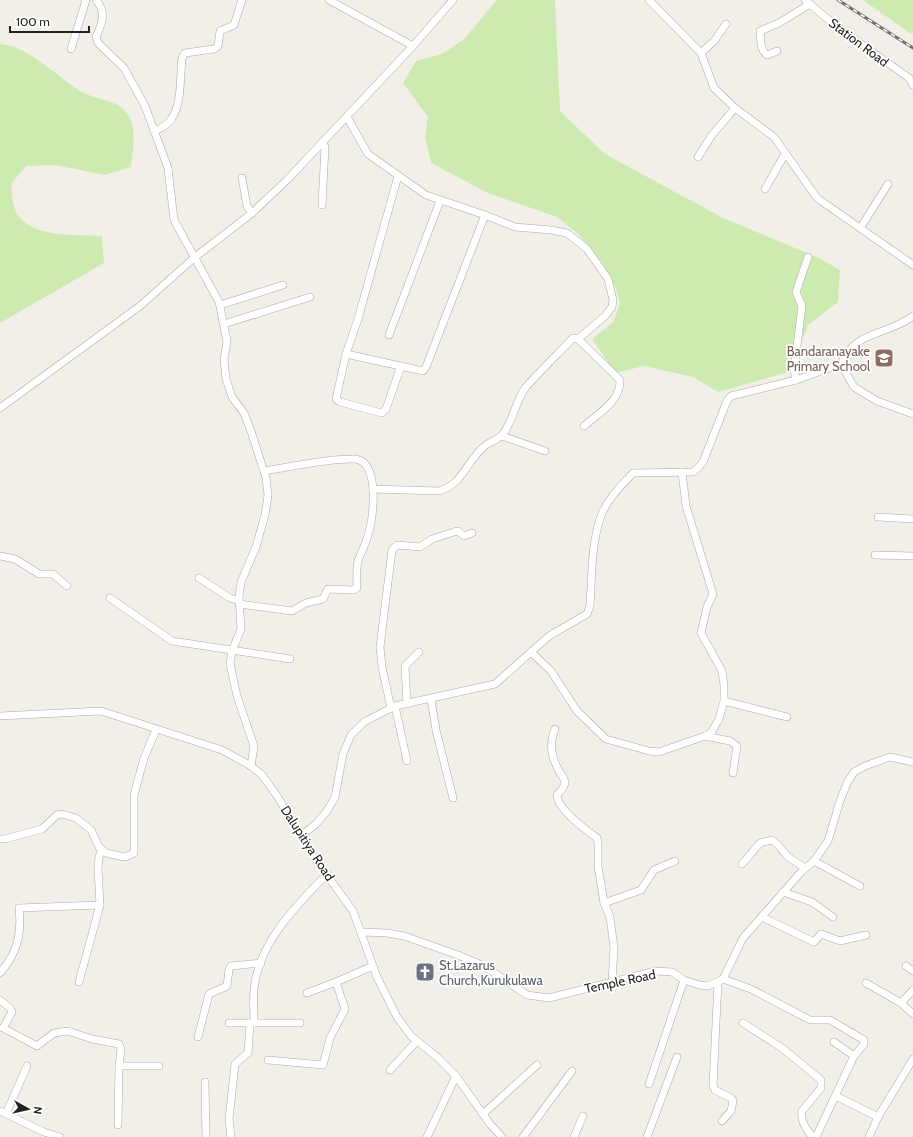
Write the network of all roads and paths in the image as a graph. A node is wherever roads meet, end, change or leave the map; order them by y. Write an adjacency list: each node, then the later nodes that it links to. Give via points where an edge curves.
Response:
1 (86, 0): 10 (street)
2 (96, 0): 16 (street, via 104,17 96,37 98,43 124,68 145,106)
3 (242, 0): 16 (street, via 234,25 220,31 218,46 214,49 185,53 182,58 178,102 173,118)
4 (329, 0): 9 (street)
5 (453, 0): 9 (street)
6 (649, 0): 12 (street)
7 (808, 2): 11 (street, via 779,23 760,31 765,54); 13 (street, Station Road, via 861,45 909,78)
8 (726, 24): 12 (street, via 714,41)
9 (413, 46): 15 (street)
10 (71, 49)
11 (778, 51)
12 (701, 53): 14 (street, via 714,88)
13 (913, 85)
14 (735, 108): 18 (street, via 774,137); 19 (street, via 712,135)
15 (347, 116): 17 (street); 20 (street, via 368,154)
16 (154, 132): 29 (street, via 168,168 174,220)
17 (323, 142): 25 (street, via 325,147); 26 (street)
18 (785, 154): 23 (street); 28 (street, via 817,198)
19 (698, 157)
20 (398, 176): 24 (street, via 426,195); 39 (street)
21 (242, 178): 26 (street)
22 (888, 184): 28 (street)
23 (765, 189)
24 (440, 201): 27 (street); 37 (street)
25 (322, 205)
26 (252, 213): 29 (street)
27 (485, 215): 38 (street, via 515,227 567,233 587,249 608,279 613,300 612,307 605,316); 41 (street, via 426,367 423,371)
28 (861, 227): 31 (street)
29 (194, 258): 34 (street); 43 (street, via 140,306)
30 (808, 258): 42 (street, via 796,292 802,306 794,370)
31 (913, 265)
32 (282, 285): 34 (street)
33 (310, 297): 36 (street)
34 (220, 305): 36 (street)
35 (913, 316): 40 (street, via 904,323 865,337 853,345)
36 (224, 324): 48 (street, via 226,379 232,397 244,413)
37 (389, 335)
38 (578, 339): 45 (street, via 620,380 617,398); 46 (street, via 573,338 526,388)
39 (346, 354): 41 (street); 41 (street, via 336,399 382,413 386,409)
40 (841, 364): 42 (street); 44 (street, via 854,386 877,400)
41 (401, 366)
42 (796, 380): 49 (street, via 731,396 726,401 703,462 693,472)
43 (0, 408)
44 (913, 414)
45 (584, 426)
46 (502, 436): 47 (street); 50 (street, via 486,445 459,480 448,489 439,492)
47 (545, 451)
48 (264, 472): 50 (street, via 356,459 367,465); 60 (street, via 268,495 265,515 256,547 240,582)
49 (682, 472): 63 (street, via 632,473 613,495 602,516 594,547 590,606 587,614 549,636); 66 (street, via 686,506 713,594 701,633 722,671)
50 (373, 489): 60 (street, via 369,534 358,561 357,588 328,589 323,599 306,603 292,611)
51 (878, 517): 52 (street)
52 (913, 519)
53 (472, 533): 68 (street, via 464,536 458,531 432,539 420,547 397,545 392,550 380,647 382,667)
54 (0, 556): 58 (street, via 15,559 39,574 53,574)
55 (874, 556): 56 (street)
56 (913, 556)
57 (198, 578): 60 (street)
58 (67, 586)
59 (110, 598): 61 (street, via 172,641)
60 (239, 602): 61 (street, via 241,629)
61 (232, 651): 64 (street); 76 (street, via 230,664 237,696 254,746)
62 (419, 652): 67 (street, via 406,666)
63 (531, 652): 65 (street, via 495,684); 73 (street, via 551,671 578,711 606,739 659,752)
64 (290, 659)
65 (431, 699): 67 (street); 78 (street)
66 (724, 701): 70 (street); 73 (street, via 719,719 711,733)
67 (407, 704): 68 (street)
68 (393, 707): 74 (street); 79 (street, via 364,722 351,735 342,754 335,798 316,824)
69 (0, 716): 72 (street, Dalupitiya Road, via 101,711)
70 (787, 717)
71 (555, 729): 89 (street, via 551,749 565,781 557,799 568,814 598,842 598,866)
72 (156, 730): 76 (street, Dalupitiya Road, via 222,750); 81 (street, via 144,758 134,795 134,853 125,857)
73 (705, 736): 77 (street, via 730,741 737,746)
74 (407, 761)
75 (913, 762): 83 (street, via 890,757 854,772 840,801 828,841)
76 (252, 766): 79 (street, Dalupitiya Road, via 262,775)
77 (733, 773)
78 (453, 798)
79 (302, 835): 86 (street, Dalupitiya Road)
80 (0, 839): 81 (street, via 42,829 57,815 62,814 76,818 91,830)
81 (102, 850): 90 (street, via 98,857)
82 (675, 861): 89 (street, via 654,870 641,890)
83 (814, 861): 85 (street); 87 (street)
84 (742, 864): 85 (street, via 760,843 772,840 788,857)
85 (805, 868): 88 (street)
86 (327, 874): 93 (street, Dalupitiya Road, via 350,905); 95 (street, via 280,925)
87 (860, 886)
88 (783, 892): 91 (street); 92 (street, via 812,902)
89 (604, 903): 104 (street, via 610,917 614,948)
90 (100, 905): 99 (street, via 19,908 15,952); 102 (street)
91 (762, 917): 94 (street, via 814,942 821,934 840,940); 101 (street, via 742,938)
92 (833, 917)
93 (362, 932): 96 (street, Dalupitiya Road); 104 (street, Temple Road, via 404,936 458,955 484,966 527,996 549,998)
94 (866, 935)
95 (261, 963): 112 (street, via 254,989); 115 (street, via 231,966 226,986 209,994)
96 (373, 966): 103 (street); 116 (street, Dalupitiya Road, via 390,1006)
97 (906, 966): 98 (street)
98 (913, 971)
99 (0, 973)
100 (684, 980): 101 (street, Temple Road, via 708,986); 104 (street, Temple Road, via 672,972 656,971); 130 (street)
101 (721, 980): 118 (street, via 751,989 810,1020 830,1020 841,1026 864,1040 864,1044); 136 (street, via 713,1085 715,1090 733,1101 730,1111)
102 (79, 982)
103 (336, 982): 107 (street); 120 (street, via 345,1009 330,1038 323,1065)
104 (612, 982)
105 (866, 983): 109 (street)
106 (913, 990): 109 (street)
107 (307, 993)
108 (0, 1000): 124 (street, via 12,1012 3,1028 37,1046 54,1033 68,1032 119,1044)
109 (901, 1003): 110 (street)
110 (913, 1014)
111 (229, 1023): 112 (street)
112 (252, 1023): 113 (street); 141 (street, via 248,1053 236,1064 229,1119)
113 (300, 1023)
114 (743, 1023): 146 (street, via 782,1048 821,1080 821,1088 801,1116)
115 (198, 1037)
116 (416, 1041): 126 (street); 128 (street, Dalupitiya Road)
117 (834, 1042): 118 (street)
118 (854, 1056): 131 (street)
119 (677, 1057): 145 (street)
120 (268, 1060)
121 (913, 1060): 135 (street)
122 (537, 1065): 133 (street)
123 (27, 1066): 132 (street)
124 (119, 1066): 125 (street); 137 (street)
125 (159, 1066)
126 (390, 1070)
127 (572, 1071): 143 (street)
128 (456, 1076): 133 (street, Dalupitiya Road); 138 (street)
129 (205, 1082): 140 (street)
130 (649, 1084)
131 (836, 1096): 135 (street); 147 (street)
132 (3, 1112): 139 (street)
133 (483, 1114): 142 (street, Dalupitiya Road)
134 (583, 1116): 144 (street)
135 (878, 1117): 148 (street)
136 (722, 1121)
137 (118, 1125)
138 (430, 1135)
139 (60, 1137)
140 (206, 1137)
141 (231, 1137)
142 (502, 1137)
143 (523, 1137)
144 (574, 1137)
145 (648, 1137)
146 (812, 1137)
147 (816, 1137)
148 (869, 1137)

